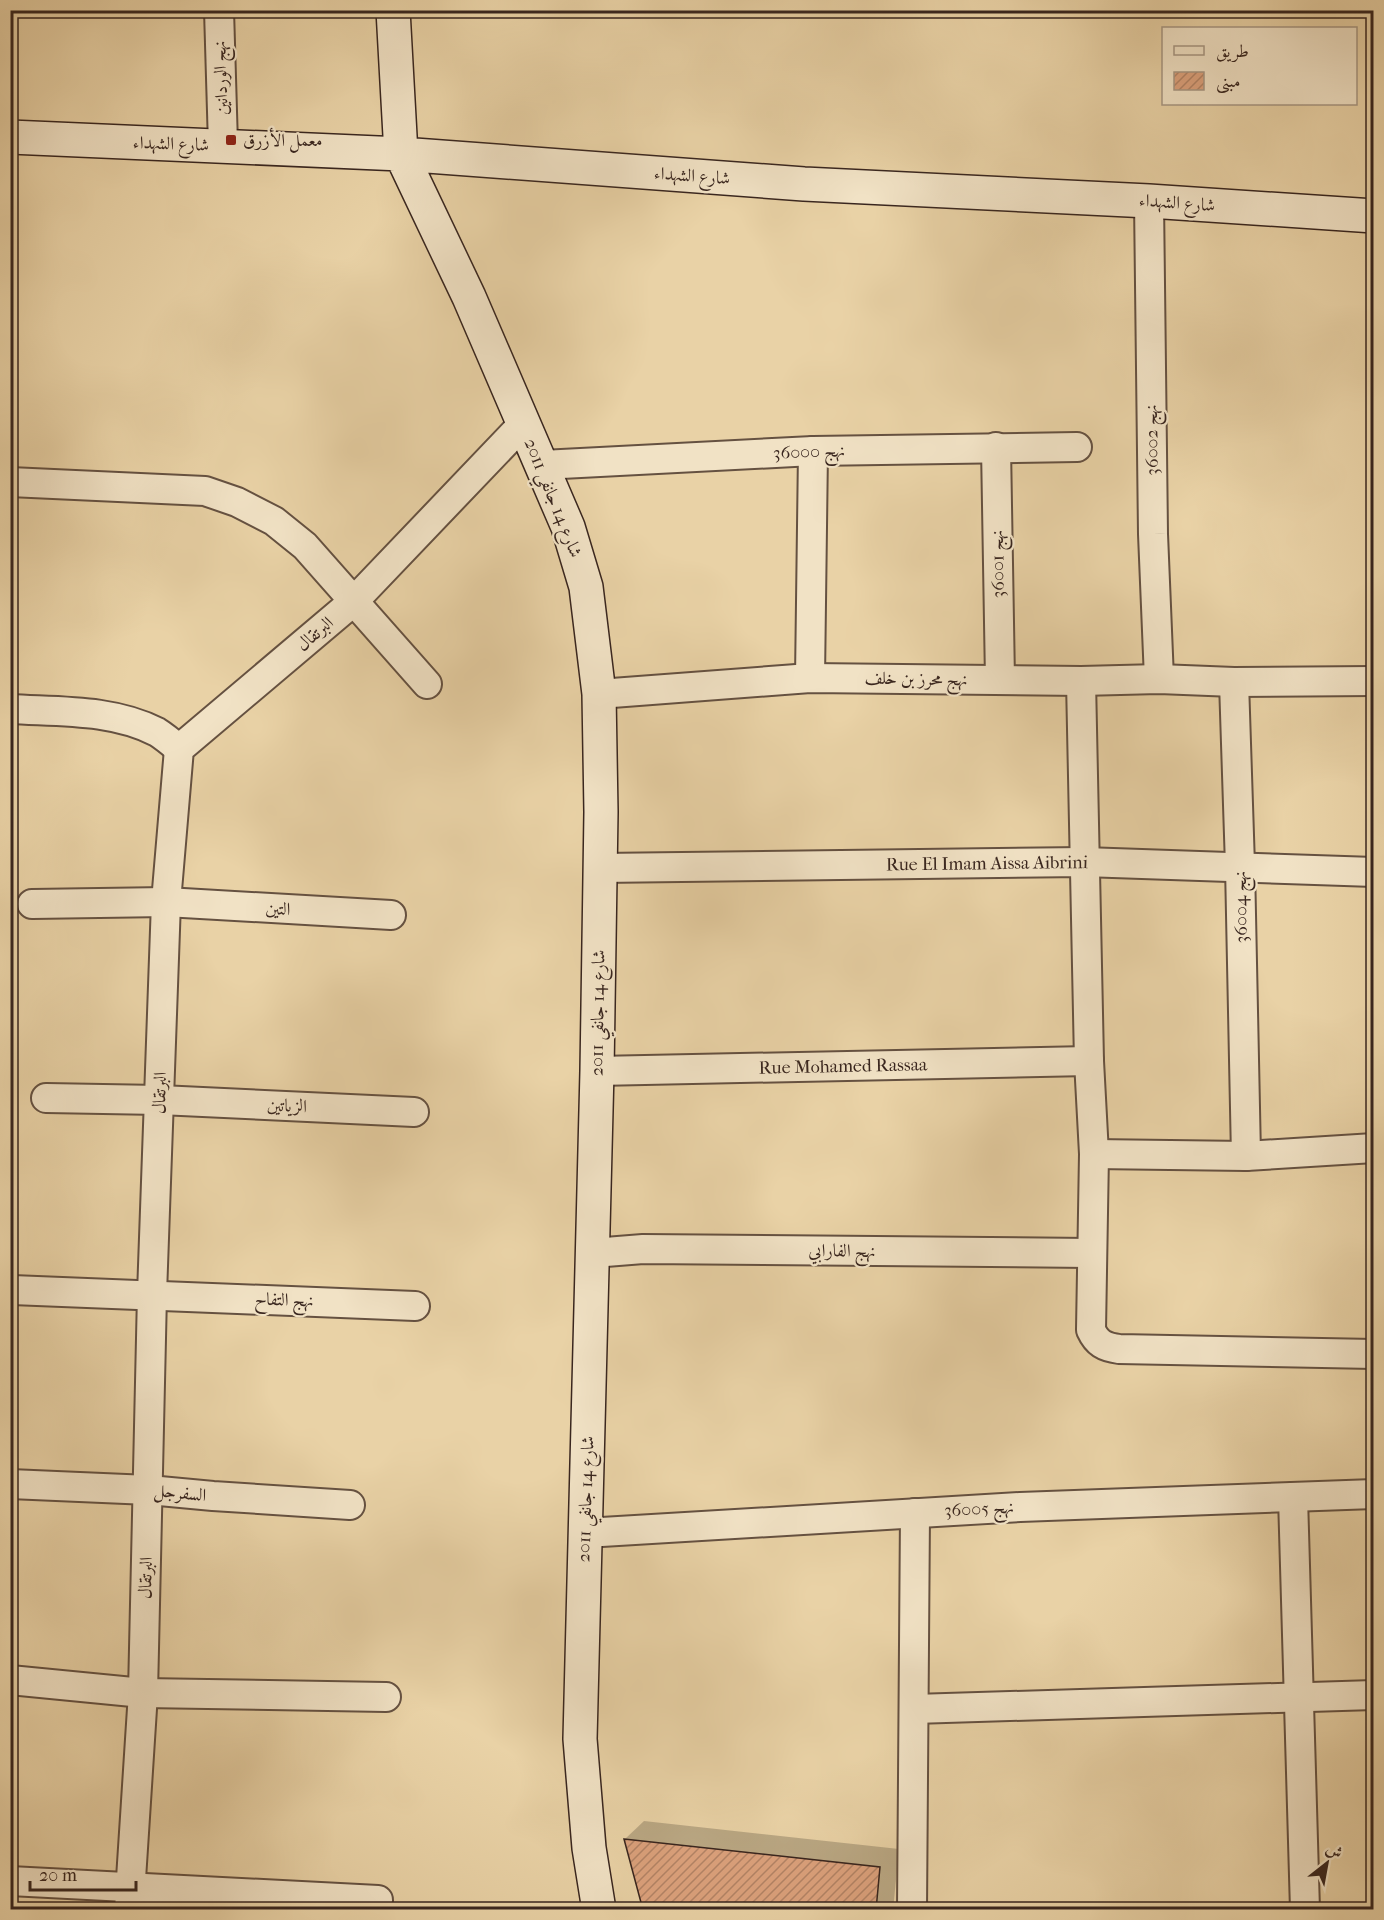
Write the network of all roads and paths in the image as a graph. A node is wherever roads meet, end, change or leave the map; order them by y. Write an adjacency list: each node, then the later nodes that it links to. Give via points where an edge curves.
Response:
1 (219, 10): 4 (street, نهج الوردانين)
2 (393, 10): 5 (street)
3 (10, 137): 4 (street, شارع الشهداء)
4 (223, 145): 5 (street, شارع الشهداء)
5 (401, 154): 6 (street, شارع الشهداء, via 804,184); 8 (street, شارع 14 جانفي 2011, via 469,297)
6 (1149, 201): 7 (street, شارع الشهداء); 16 (street, نهج 36002)
7 (1374, 216)
8 (523, 424): 12 (street, شارع 14 جانفي 2011); 14 (street, البرتقال)
9 (996, 447): 10 (street, نهج 36000); 11 (street, نهج 36000); 17 (street, نهج 36001)
10 (1077, 447)
11 (813, 451): 12 (street, نهج 36000); 15 (street)
12 (542, 465): 22 (street, شارع 14 جانفي 2011, via 568,527 586,587)
13 (10, 482): 14 (street, via 205,491 237,502 274,521 305,546)
14 (354, 601): 21 (street); 24 (street, البرتقال)
15 (810, 678): 17 (street, نهج محرز بن خلف); 22 (street, نهج محرز بن خلف)
16 (1159, 679): 18 (street, نهج محرز بن خلف); 20 (street, نهج محرز بن خلف)
17 (1000, 680): 18 (street, نهج محرز بن خلف)
18 (1081, 681): 25 (street)
19 (1374, 681): 20 (street, نهج محرز بن خلف)
20 (1234, 682): 26 (street, نهج 36004)
21 (427, 684)
22 (599, 694): 27 (street, شارع 14 جانفي 2011)
23 (10, 709): 24 (street, via 110,715 158,733)
24 (179, 749): 29 (street, البرتقال)
25 (1084, 862): 26 (street, Rue El Imam Aissa Aibrini); 27 (street, Rue El Imam Aissa Aibrini); 32 (street)
26 (1240, 866): 28 (street, Rue El Imam Aissa Aibrini); 37 (street, نهج 36004)
27 (600, 868): 33 (street, شارع 14 جانفي 2011)
28 (1374, 872)
29 (166, 902): 30 (street, التين); 31 (street, التين); 35 (street, البرتقال)
30 (32, 904)
31 (391, 915)
32 (1089, 1061): 33 (street, Rue Mohamed Rassaa); 39 (street)
33 (597, 1071): 40 (street, شارع 14 جانفي 2011)
34 (46, 1098): 35 (street, الزياتين)
35 (160, 1100): 36 (street, الزياتين); 43 (street, البرتقال)
36 (414, 1112)
37 (1246, 1144): 38 (street); 39 (street)
38 (1374, 1148)
39 (1094, 1154): 41 (street)
40 (593, 1253): 41 (street, نهج الفارابي, via 644,1249); 52 (street, شارع 14 جانفي 2011)
41 (1091, 1253): 45 (street, via 1090,1330 1096,1341 1107,1347)
42 (12, 1290): 43 (street, نهج التفاح)
43 (152, 1294): 44 (street, نهج التفاح); 47 (street, البرتقال)
44 (415, 1306)
45 (1374, 1354)
46 (10, 1484): 47 (street, السفرجل)
47 (149, 1490): 50 (street, السفرجل); 54 (street, البرتقال)
48 (1374, 1494): 49 (street, نهج 36005)
49 (1293, 1497): 51 (street, نهج 36005); 57 (street)
50 (350, 1505)
51 (915, 1513): 52 (street, نهج 36005); 58 (street)
52 (585, 1533): 62 (street, شارع 14 جانفي 2011, via 580,1739 589,1848)
53 (10, 1680): 54 (street)
54 (143, 1694): 56 (street); 60 (street, البرتقال)
55 (1374, 1695): 57 (street)
56 (386, 1697)
57 (1299, 1698): 58 (street); 64 (street)
58 (914, 1709): 63 (street)
59 (10, 1881): 60 (street)
60 (129, 1899): 61 (street)
61 (378, 1900)
62 (599, 1910)
63 (912, 1910)
64 (1305, 1910)

